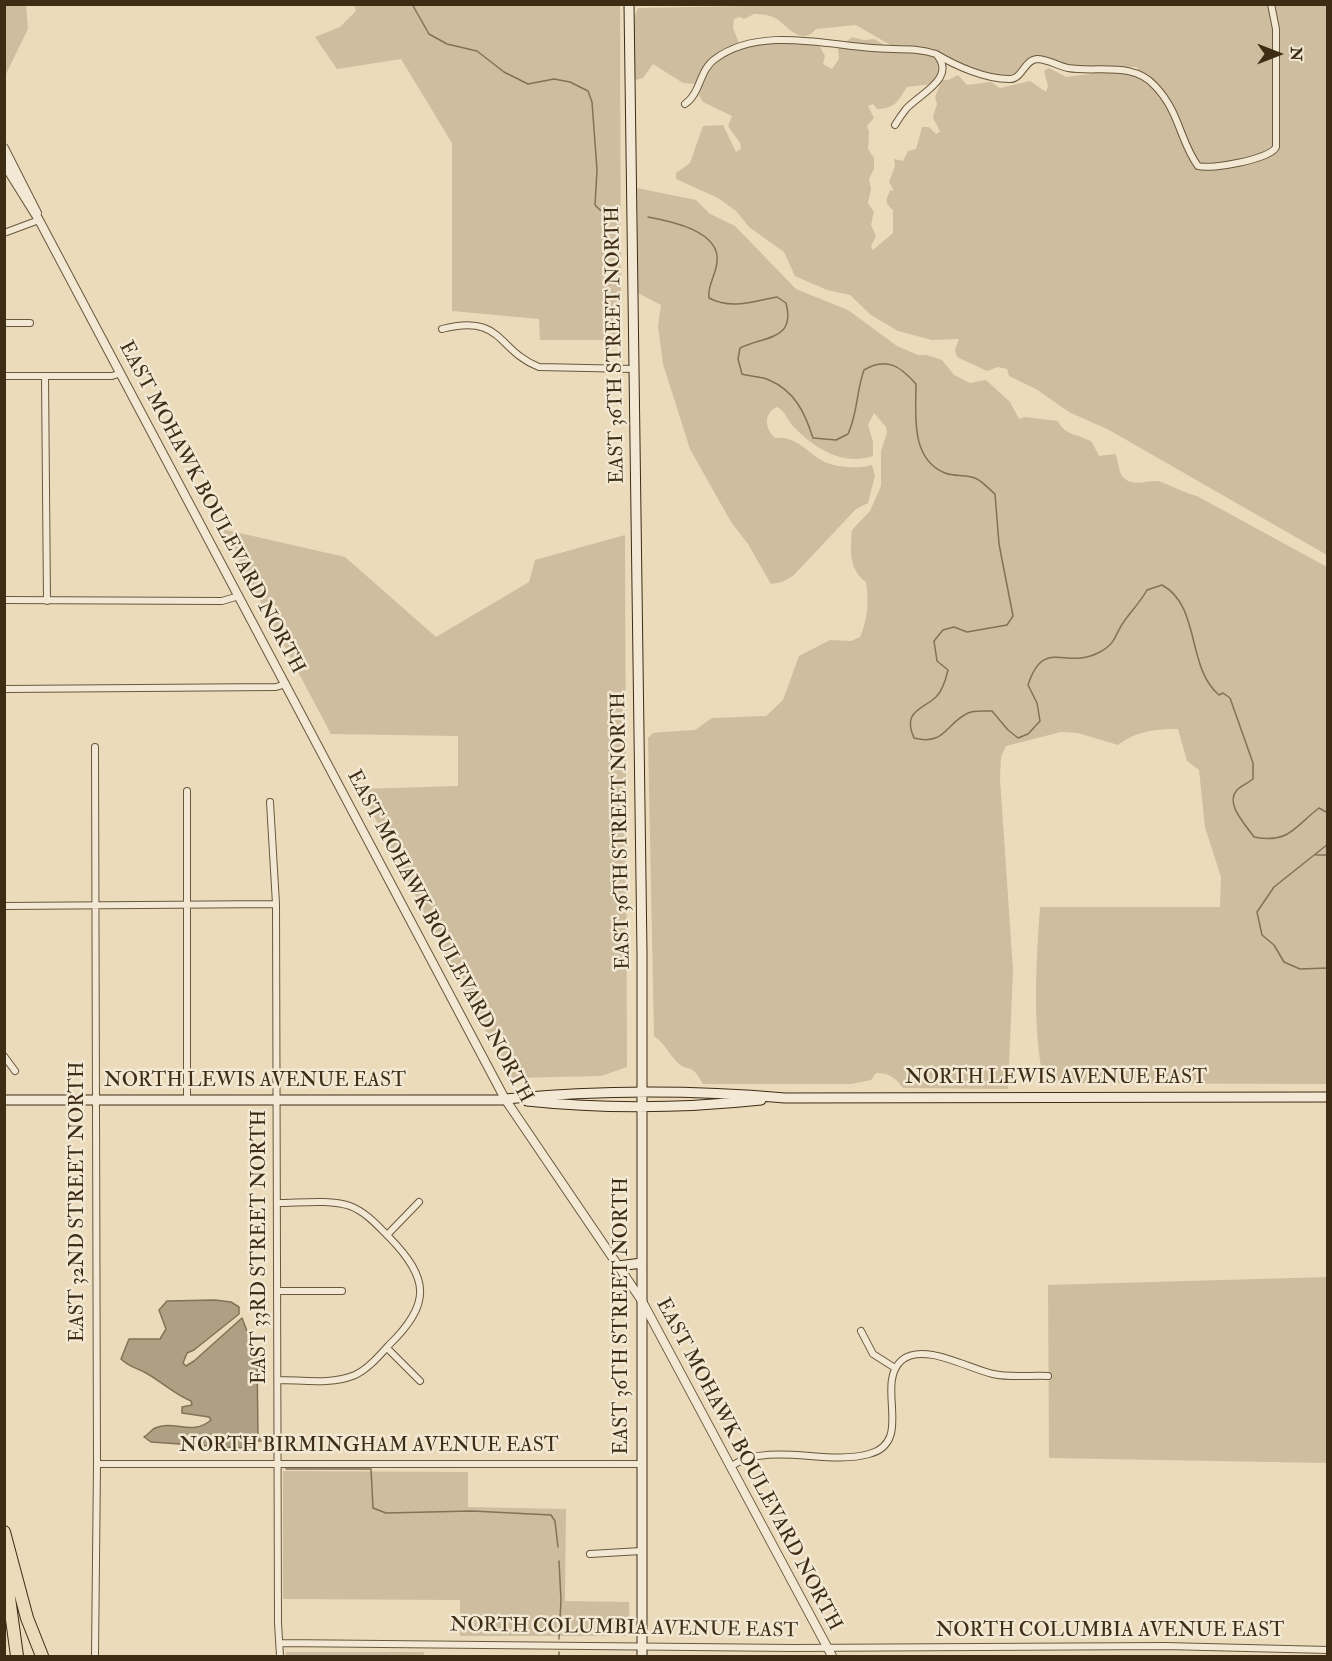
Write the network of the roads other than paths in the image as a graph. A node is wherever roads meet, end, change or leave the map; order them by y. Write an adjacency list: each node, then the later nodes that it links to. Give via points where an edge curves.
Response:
1 (629, 4): 13 (main road, EAST 36TH STREET NORTH)
2 (1270, 4): 3 (street, via 1276,29 1276,147 1269,155 1216,168 1198,166 1173,109 1155,86 1139,74 1117,69 1073,69 1037,59 1017,77 1006,79 957,67)
3 (936, 54): 4 (street, via 788,40 740,45 711,62 693,98); 5 (street, via 942,65 939,81 906,109)
4 (685, 104)
5 (895, 125)
6 (4, 148): 8 (street, EAST MOHAWK BOULEVARD NORTH)
7 (4, 164): 8 (street, EAST MOHAWK BOULEVARD NORTH)
8 (39, 220): 9 (street); 14 (street, EAST MOHAWK BOULEVARD NORTH)
9 (4, 233)
10 (4, 323): 11 (street)
11 (30, 323)
12 (442, 329): 13 (street, via 456,325 484,328 497,334 529,364 539,367)
13 (634, 369): 31 (main road, EAST 36TH STREET NORTH)
14 (121, 373): 16 (street); 17 (street, EAST MOHAWK BOULEVARD NORTH)
15 (4, 376): 16 (street)
16 (45, 376): 19 (street)
17 (239, 596): 19 (street, via 222,601); 20 (street, EAST MOHAWK BOULEVARD NORTH)
18 (4, 600): 19 (street)
19 (47, 601)
20 (286, 684): 21 (street, via 182,689); 35 (street, EAST MOHAWK BOULEVARD NORTH)
21 (4, 689)
22 (95, 747): 25 (street, EAST 32ND STREET NORTH)
23 (187, 791): 26 (street)
24 (270, 802): 27 (street, EAST 33RD STREET NORTH)
25 (97, 904): 26 (street); 28 (street); 37 (street, EAST 32ND STREET NORTH)
26 (186, 904): 27 (street); 38 (street)
27 (276, 904): 34 (street, EAST 33RD STREET NORTH)
28 (4, 906)
29 (4, 1056): 30 (street)
30 (15, 1071)
31 (642, 1093): 33 (main road, NORTH LEWIS AVENUE EAST, via 720,1092); 35 (main road, NORTH LEWIS AVENUE EAST, via 564,1093); 39 (main road, EAST 36TH STREET NORTH)
32 (1328, 1097): 33 (main road, NORTH LEWIS AVENUE EAST)
33 (785, 1098): 39 (main road, NORTH LEWIS AVENUE EAST, via 720,1104)
34 (276, 1099): 35 (main road, NORTH LEWIS AVENUE EAST); 38 (main road, NORTH LEWIS AVENUE EAST); 40 (street, EAST 33RD STREET NORTH)
35 (505, 1099): 39 (main road, NORTH LEWIS AVENUE EAST, via 564,1105); 44 (street, EAST MOHAWK BOULEVARD NORTH)
36 (4, 1100): 37 (main road, NORTH LEWIS AVENUE EAST)
37 (97, 1100): 38 (main road, NORTH LEWIS AVENUE EAST); 54 (street, EAST 32ND STREET NORTH)
38 (187, 1100)
39 (642, 1104): 43 (main road, EAST 36TH STREET NORTH)
40 (278, 1203): 42 (street, via 349,1206 362,1212); 45 (street, EAST 33RD STREET NORTH)
41 (419, 1203): 42 (street)
42 (387, 1235): 49 (street, via 411,1262 418,1276 420,1295 412,1321)
43 (642, 1263): 44 (main road); 47 (main road, EAST 36TH STREET NORTH)
44 (618, 1266): 47 (street, EAST MOHAWK BOULEVARD NORTH)
45 (278, 1291): 46 (street); 52 (street, EAST 33RD STREET NORTH)
46 (342, 1291)
47 (642, 1301): 56 (main road, EAST 36TH STREET NORTH); 57 (street, EAST MOHAWK BOULEVARD NORTH)
48 (861, 1331): 50 (street, via 873,1354)
49 (387, 1348): 52 (street, via 362,1371 348,1377); 53 (street)
50 (895, 1368): 51 (street, via 910,1355 922,1353 993,1374); 57 (street, via 890,1385 893,1425 889,1439 880,1449 862,1455 755,1455)
51 (1047, 1376)
52 (278, 1380): 55 (street, EAST 33RD STREET NORTH)
53 (420, 1381)
54 (97, 1464): 55 (street, NORTH BIRMINGHAM AVENUE EAST); 68 (street, EAST 32ND STREET NORTH)
55 (279, 1464): 56 (street, NORTH BIRMINGHAM AVENUE EAST); 62 (street, EAST 33RD STREET NORTH)
56 (641, 1464): 59 (main road, EAST 36TH STREET NORTH)
57 (731, 1466): 63 (street, EAST MOHAWK BOULEVARD NORTH)
58 (4, 1532): 67 (highway, via 27,1618)
59 (641, 1551): 60 (street); 65 (main road, EAST 36TH STREET NORTH)
60 (590, 1554)
61 (4, 1561): 66 (highway)
62 (280, 1643): 65 (street, NORTH COLUMBIA AVENUE EAST); 69 (street, EAST 33RD STREET NORTH)
63 (827, 1648): 64 (street, NORTH COLUMBIA AVENUE EAST, via 1165,1646); 65 (street, NORTH COLUMBIA AVENUE EAST); 70 (street, EAST MOHAWK BOULEVARD NORTH)
64 (1328, 1650)
65 (642, 1652)
66 (17, 1656)
67 (42, 1656)
68 (95, 1656)
69 (280, 1656)
70 (832, 1656)

